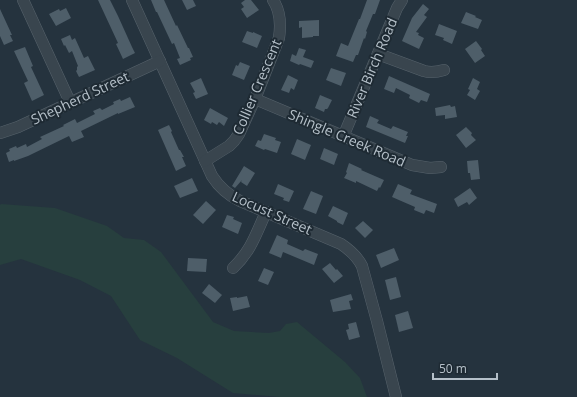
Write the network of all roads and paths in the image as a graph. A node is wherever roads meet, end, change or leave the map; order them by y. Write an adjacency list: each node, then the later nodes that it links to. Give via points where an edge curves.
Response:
1 (23, 0): 9 (street)
2 (132, 0): 6 (street, Locust Street)
3 (273, 0): 8 (street, Collier Crescent, via 280,20 279,38)
4 (402, 0): 5 (street, River Birch Road)
5 (378, 54): 7 (street, via 424,72); 11 (street, River Birch Road)
6 (160, 61): 9 (street, Shepherd Street); 12 (street, Locust Street)
7 (444, 70)
8 (255, 99): 11 (street, Shingle Creek Road); 12 (street, Collier Crescent, via 234,141)
9 (70, 102): 10 (street, Shepherd Street, via 18,127)
10 (0, 132)
11 (343, 137): 13 (street, Shingle Creek Road, via 412,166)
12 (205, 161): 14 (street, Locust Street, via 212,176 224,191)
13 (441, 167)
14 (266, 212): 15 (street, via 252,244); 16 (street, Locust Street, via 341,244 355,256 362,266)
15 (233, 268)
16 (396, 397)

